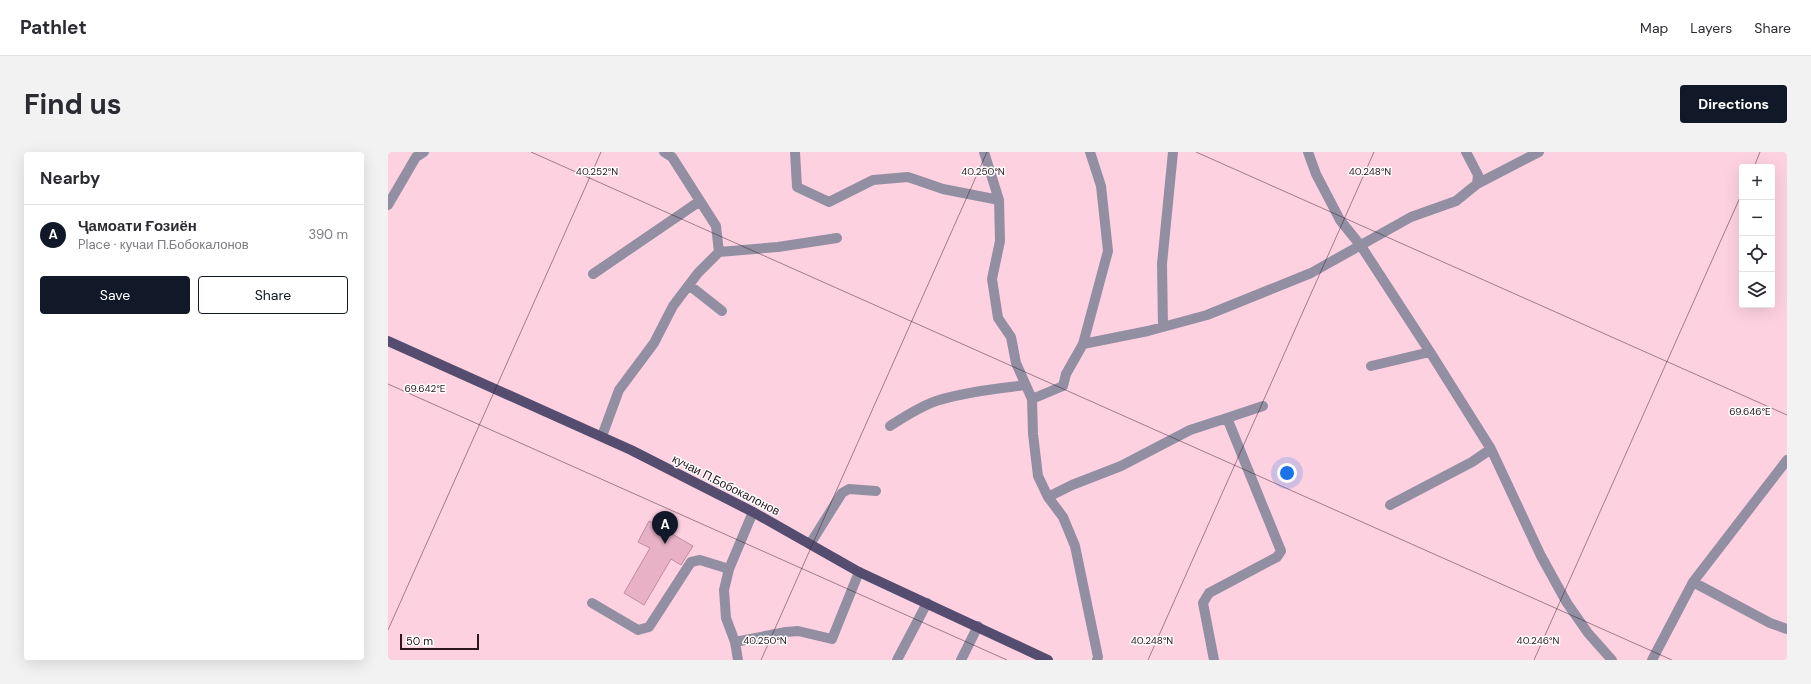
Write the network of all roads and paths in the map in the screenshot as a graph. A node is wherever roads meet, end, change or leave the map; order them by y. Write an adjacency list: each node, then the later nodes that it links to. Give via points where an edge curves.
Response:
1 (424, 152): 13 (street, via 416,157)
2 (664, 152): 12 (street, via 672,157)
3 (795, 152): 11 (street, via 797,187 829,202 873,180 908,177 943,189)
4 (984, 152): 11 (street)
5 (1090, 152): 22 (street, via 1101,186 1108,251)
6 (1174, 152): 20 (street, via 1162,264)
7 (1308, 152): 15 (street, via 1316,174 1340,220)
8 (1466, 152): 10 (street, via 1478,175)
9 (1540, 152): 10 (street)
10 (1478, 184): 15 (street, via 1456,201 1410,217)
11 (999, 200): 25 (street, via 1000,241 992,279 998,318 1011,337 1016,363)
12 (700, 201): 16 (street, via 716,226); 17 (street)
13 (388, 205)
14 (837, 238): 16 (street)
15 (1360, 246): 20 (street, via 1311,273 1207,315); 23 (street)
16 (719, 252): 18 (street)
17 (593, 274)
18 (689, 285): 19 (street); 30 (street, via 673,306 654,343 618,390)
19 (722, 311)
20 (1163, 327): 22 (street)
21 (388, 341): 30 (main road, кучаи П.Бобокалонов)
22 (1083, 344): 26 (street, via 1066,374 1063,386)
23 (1430, 352): 24 (street); 31 (street)
24 (1371, 366)
25 (1026, 385): 26 (street); 29 (street, via 979,391 936,401)
26 (1032, 399): 34 (street, via 1032,434 1038,476)
27 (1263, 406): 28 (street)
28 (1227, 418): 34 (street, via 1190,430 1121,466 1072,485); 52 (street, via 1281,551 1277,557 1209,593 1203,603)
29 (890, 426)
30 (602, 436): 36 (main road, кучаи П.Бобокалонов)
31 (1491, 449): 35 (street, via 1472,462); 53 (street, via 1541,556 1567,603 1588,633)
32 (1787, 460): 40 (street)
33 (876, 491): 37 (street, via 849,489 842,492)
34 (1048, 498): 51 (street, via 1063,517 1075,546)
35 (1390, 505)
36 (753, 512): 37 (main road, кучаи П.Бобокалонов); 38 (street)
37 (810, 544): 39 (main road, кучаи П.Бобокалонов)
38 (729, 569): 41 (street, via 700,560 691,562 649,627 638,630); 45 (street, via 724,590 726,618)
39 (859, 572): 42 (main road, кучаи П.Бобокалонов); 45 (street, via 832,639 798,631)
40 (1693, 582): 44 (street, via 1770,623); 54 (street)
41 (592, 603)
42 (927, 603): 43 (main road, кучаи П.Бобокалонов); 48 (street)
43 (978, 626): 46 (main road, кучаи П.Бобокалонов); 49 (street)
44 (1787, 629)
45 (735, 642): 47 (street)
46 (1035, 657): 50 (main road, кучаи П.Бобокалонов)
47 (738, 660)
48 (897, 660)
49 (961, 660)
50 (1048, 660)
51 (1097, 660)
52 (1214, 660)
53 (1612, 660)
54 (1652, 660)

